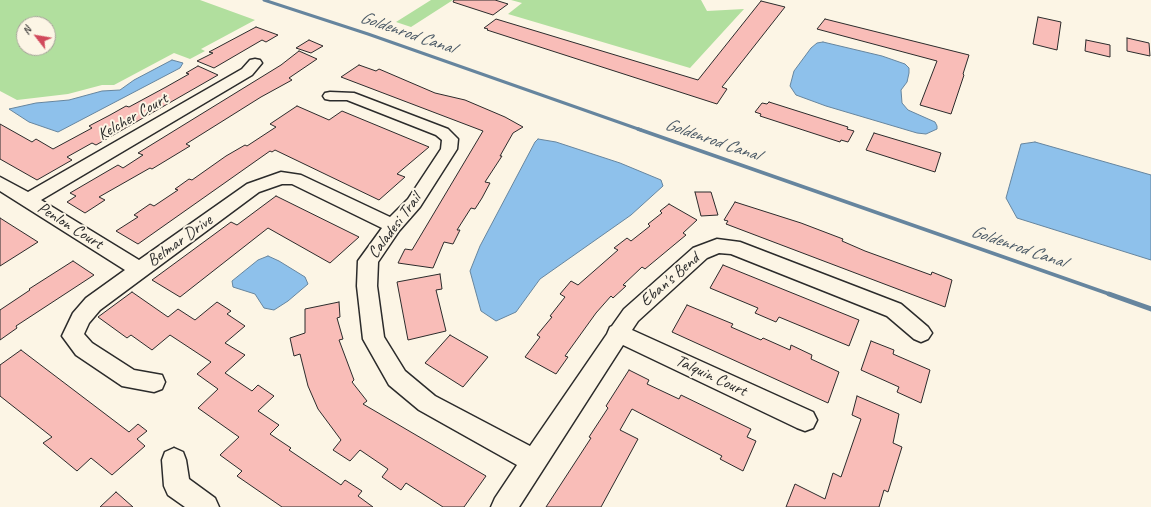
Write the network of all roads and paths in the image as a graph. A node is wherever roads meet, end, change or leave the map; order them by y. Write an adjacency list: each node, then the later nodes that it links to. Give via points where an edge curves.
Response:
1 (255, 63): 4 (street, Kelcher Court, via 247,72)
2 (330, 96): 5 (street, Caladesi Trail, via 349,96 442,132 450,139 449,149 414,203)
3 (0, 183): 4 (street, Penlon Court)
4 (28, 200): 6 (street, Penlon Court)
5 (393, 226): 6 (street, Belmar Drive, via 294,179 281,178 253,188); 12 (street, Caladesi Trail, via 368,261 367,286 374,339 397,378 427,403)
6 (140, 270): 9 (street, Belmar Drive, via 93,304 80,319 73,336 84,349 130,380)
7 (617, 333): 8 (street, Eban's Bend, via 631,315 700,253 717,246 733,247 894,310); 10 (street, Talquin Court); 12 (street, Eban's Bend)
8 (921, 333)
9 (154, 382)
10 (805, 420)
11 (174, 460): 13 (street, via 177,486)
12 (533, 461): 14 (street, Eban's Bend)
13 (206, 507)
14 (504, 507)

